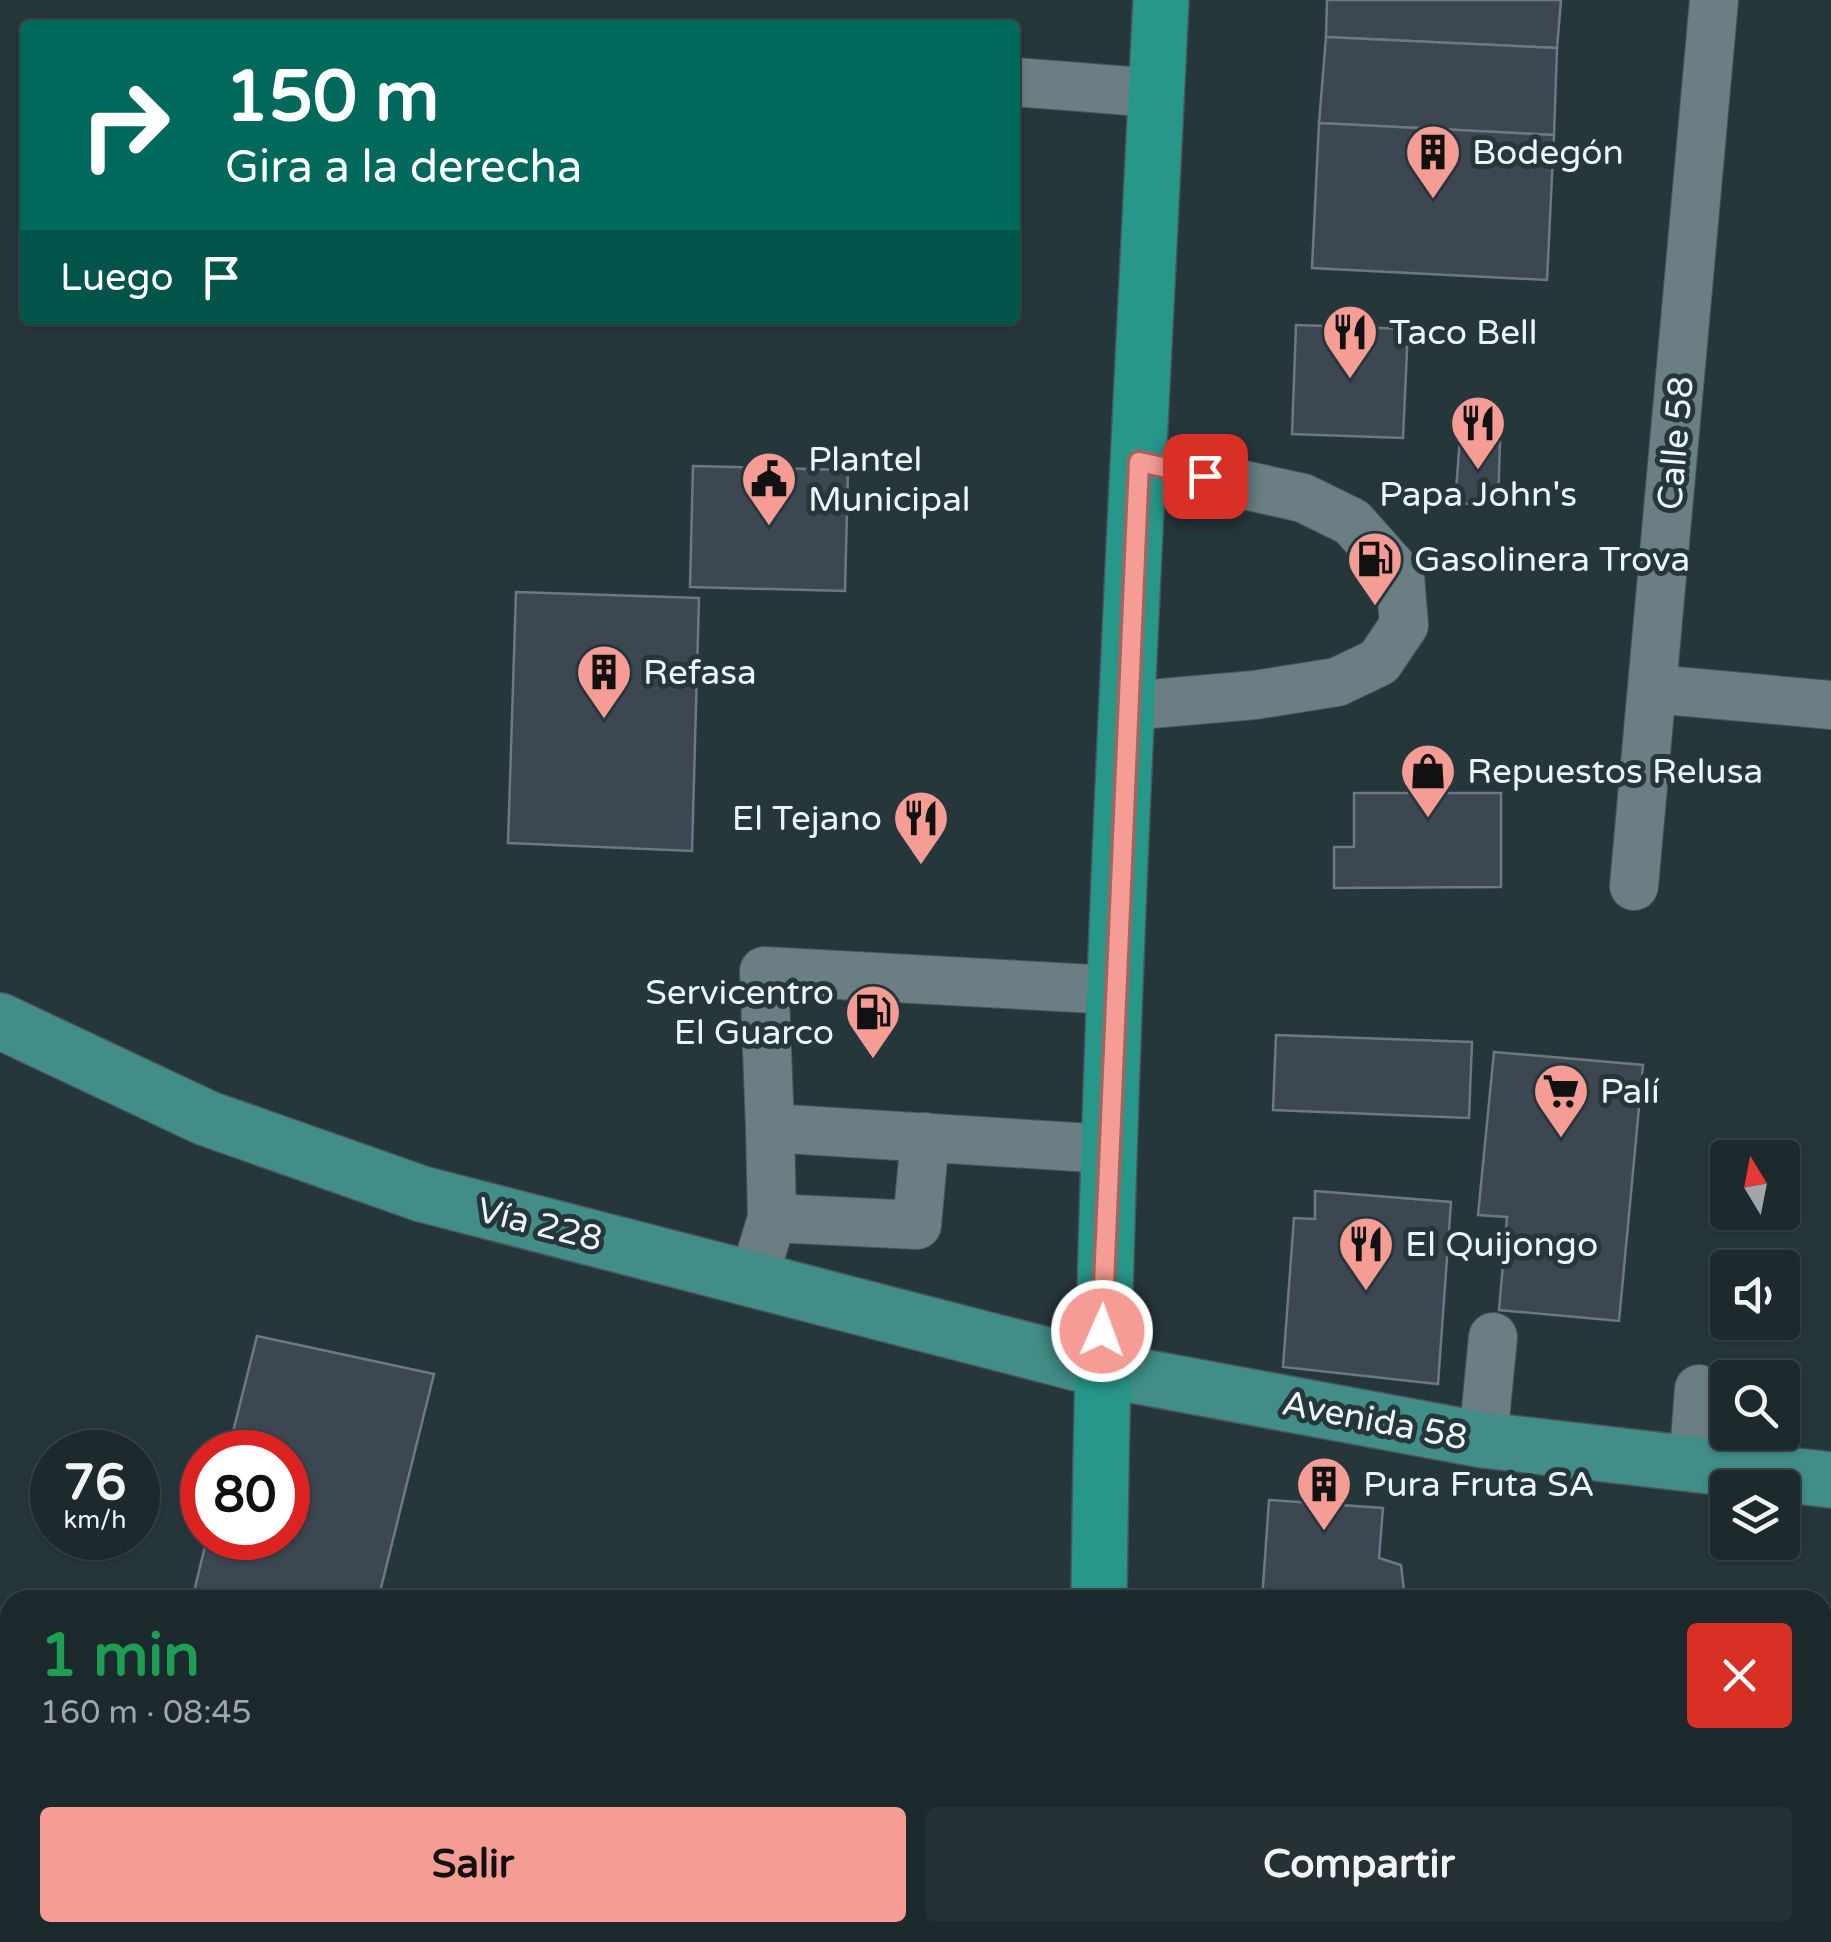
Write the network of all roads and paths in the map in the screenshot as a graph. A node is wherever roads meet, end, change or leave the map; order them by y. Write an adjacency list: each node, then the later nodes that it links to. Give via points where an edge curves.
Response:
1 (1161, 0): 4 (highway)
2 (1714, 0): 6 (street, Calle 58)
3 (1020, 82): 4 (street)
4 (1156, 94): 5 (highway)
5 (1139, 462): 8 (highway); 8 (street, via 1304,498 1352,522 1400,576 1404,625 1379,662 1336,682)
6 (1653, 689): 7 (street); 9 (street, Calle 58)
7 (1831, 705)
8 (1127, 706): 10 (highway)
9 (1634, 886)
10 (1113, 990): 12 (street, via 764,972); 14 (highway)
11 (0, 1022): 16 (main road, Vía 228, via 206,1118 422,1194)
12 (770, 1128): 13 (street); 15 (street)
13 (925, 1137): 14 (street); 15 (street, via 917,1225)
14 (1108, 1150): 18 (highway)
15 (772, 1218): 16 (street)
16 (754, 1280): 18 (main road, Vía 228)
17 (1493, 1337): 20 (street)
18 (1100, 1369): 20 (main road, Avenida 58); 23 (highway)
19 (1698, 1389): 21 (street)
20 (1483, 1440): 21 (main road, Avenida 58)
21 (1693, 1467): 22 (main road, Avenida 58)
22 (1831, 1480)
23 (1099, 1590)

